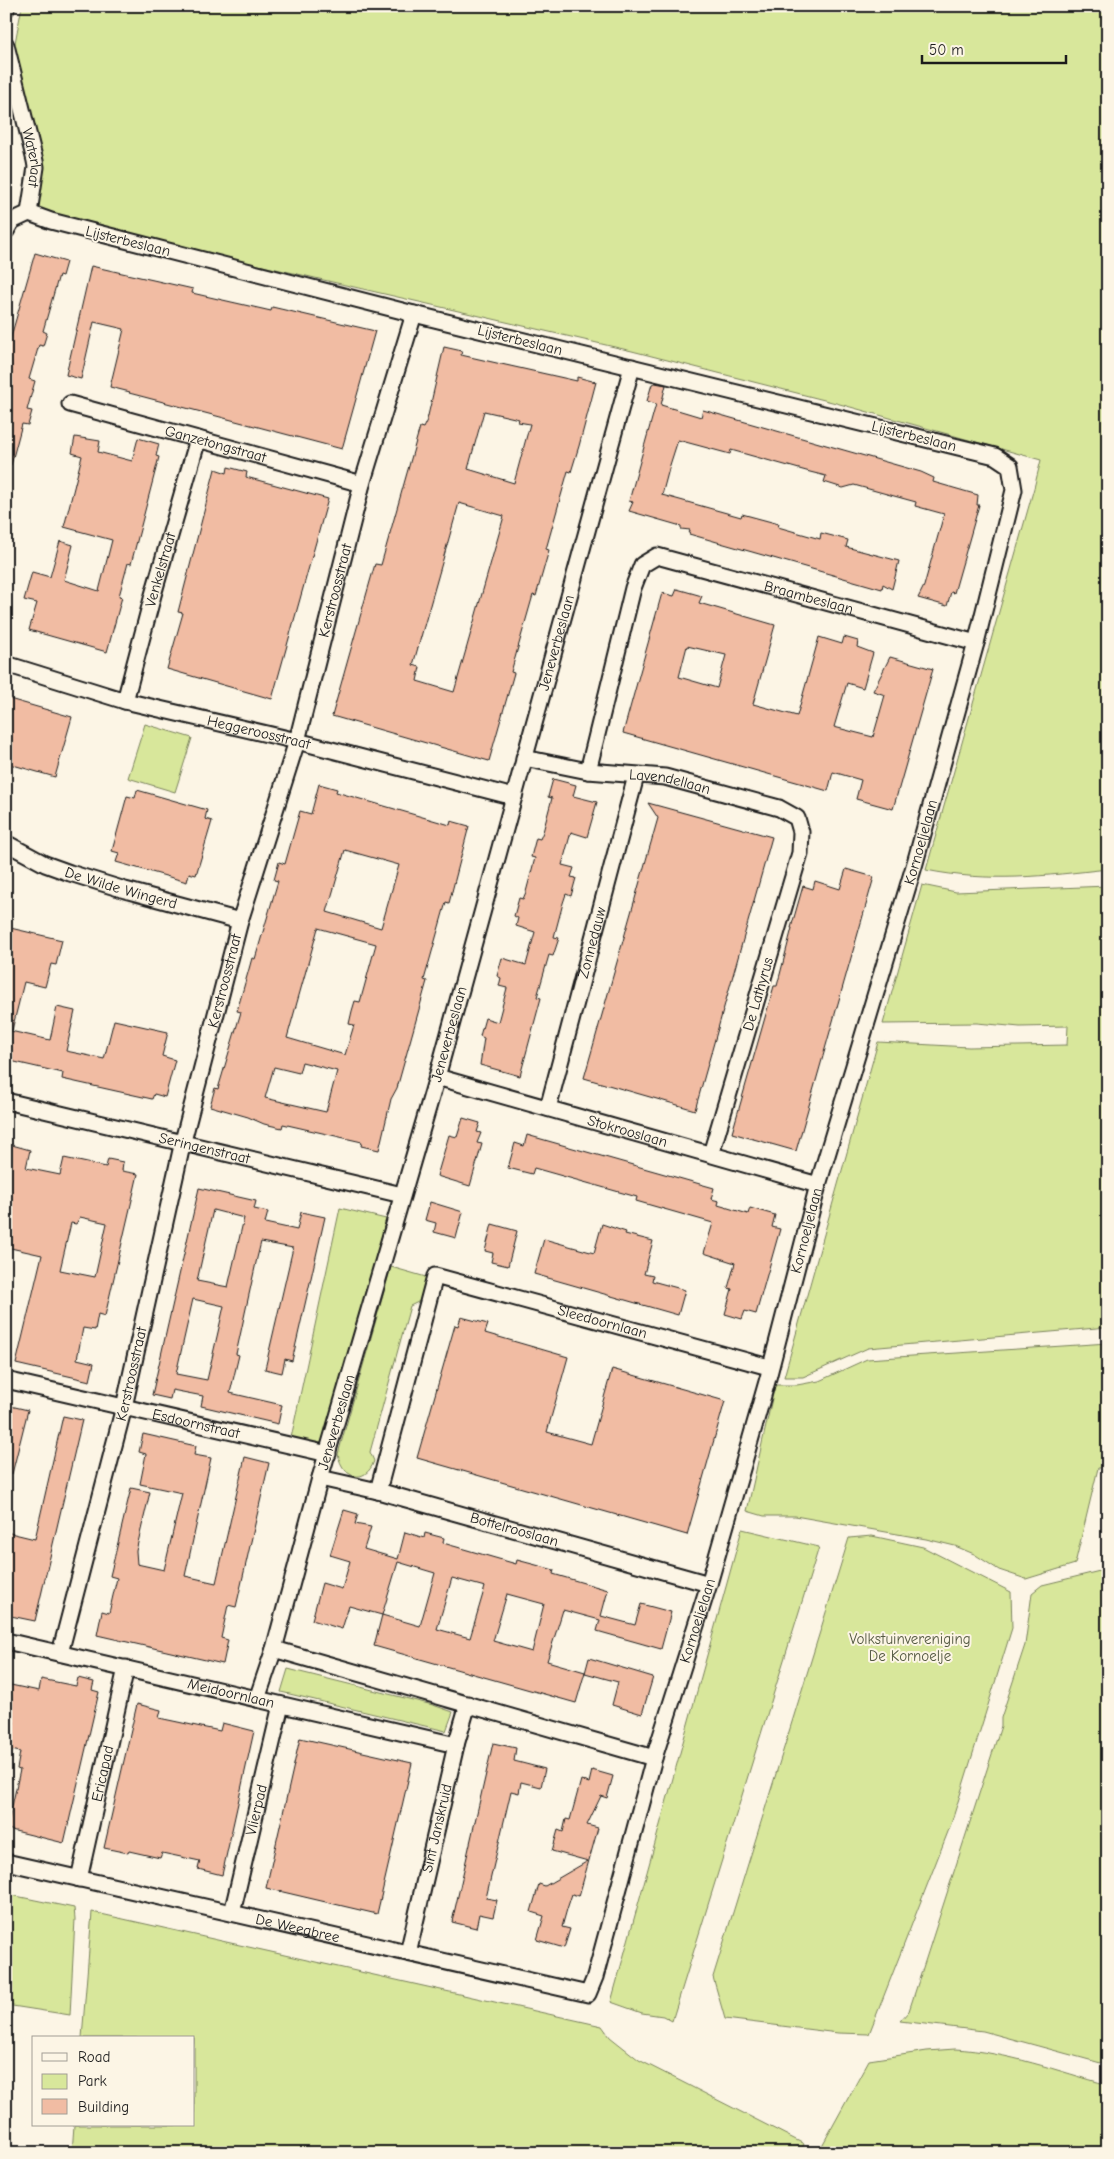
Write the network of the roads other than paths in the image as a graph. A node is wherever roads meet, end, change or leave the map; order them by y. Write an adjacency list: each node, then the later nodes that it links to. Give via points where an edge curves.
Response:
1 (6, 45): 2 (street, Waterlaat, via 36,167)
2 (29, 214): 3 (street, via 12,221); 4 (street, Lijsterbeslaan)
3 (6, 231)
4 (414, 314): 5 (street, Lijsterbeslaan); 9 (street, Kerstroosstraat)
5 (632, 367): 8 (street, Lijsterbeslaan, via 996,456); 14 (street, Jeneverbeslaan)
6 (70, 404): 7 (street, Ganzetongstraat)
7 (198, 439): 9 (street, Ganzetongstraat); 12 (street, Venkelstraat)
8 (1010, 466): 10 (street, Kornoeljelaan, via 1014,490)
9 (362, 484): 13 (street, Kerstroosstraat)
10 (976, 642): 15 (street, Braambeslaan, via 657,556 642,565 633,588); 26 (street, Kornoeljelaan, via 915,863)
11 (6, 664): 12 (street, Heggeroosstraat)
12 (125, 701): 13 (street, Heggeroosstraat)
13 (297, 741): 17 (street, Heggeroosstraat); 20 (street, Kerstroosstraat)
14 (524, 758): 15 (street, Lavendellaan); 17 (street, Jeneverbeslaan)
15 (588, 771): 16 (street, Lavendellaan)
16 (636, 776): 18 (street, Lavendellaan, via 665,777 779,808 796,818); 23 (street, Zonnedauw)
17 (514, 797): 21 (street, Jeneverbeslaan)
18 (801, 832): 25 (street, De Lathyrus, via 800,853)
19 (6, 843): 20 (street, De Wilde Wingerd, via 70,873)
20 (240, 921): 24 (street, Kerstroosstraat)
21 (437, 1077): 23 (street, Stokrooslaan); 27 (street, Jeneverbeslaan)
22 (6, 1101): 24 (street, Seringenstraat)
23 (548, 1108): 25 (street, Stokrooslaan)
24 (183, 1141): 27 (street, Seringenstraat); 30 (street, Kerstroosstraat)
25 (711, 1154): 26 (street, Stokrooslaan)
26 (818, 1185): 28 (street, Kornoeljelaan)
27 (402, 1195): 31 (street, Jeneverbeslaan)
28 (769, 1367): 33 (street, Sleedoornlaan, via 435,1276); 34 (street, Kornoeljelaan)
29 (6, 1380): 30 (street, Esdoornstraat)
30 (124, 1407): 31 (street, Esdoornstraat); 37 (street, Kerstroosstraat)
31 (328, 1454): 32 (street, Jeneverbeslaan)
32 (320, 1478): 33 (street, Bottelrooslaan); 36 (street, Jeneverbeslaan)
33 (378, 1491): 34 (street, Bottelrooslaan)
34 (709, 1584): 43 (street, Kornoeljelaan)
35 (6, 1641): 37 (street, Meidoornlaan)
36 (274, 1649): 39 (street, Jeneverbeslaan); 40 (street)
37 (60, 1653): 38 (street, Meidoornlaan)
38 (126, 1668): 39 (street, Meidoornlaan); 45 (street, Ericapad)
39 (257, 1699): 41 (street, Meidoornlaan)
40 (468, 1704): 42 (street, Sint Janskruid); 43 (street)
41 (281, 1705): 42 (street, Meidoornlaan); 46 (street, Vlierpad)
42 (456, 1745): 47 (street, Sint Janskruid)
43 (654, 1758): 48 (street, Kornoeljelaan)
44 (6, 1862): 45 (street, De Weegbree)
45 (79, 1879): 46 (street, De Weegbree)
46 (232, 1913): 47 (street, De Weegbree)
47 (408, 1953): 48 (street, De Weegbree)
48 (588, 1994)

